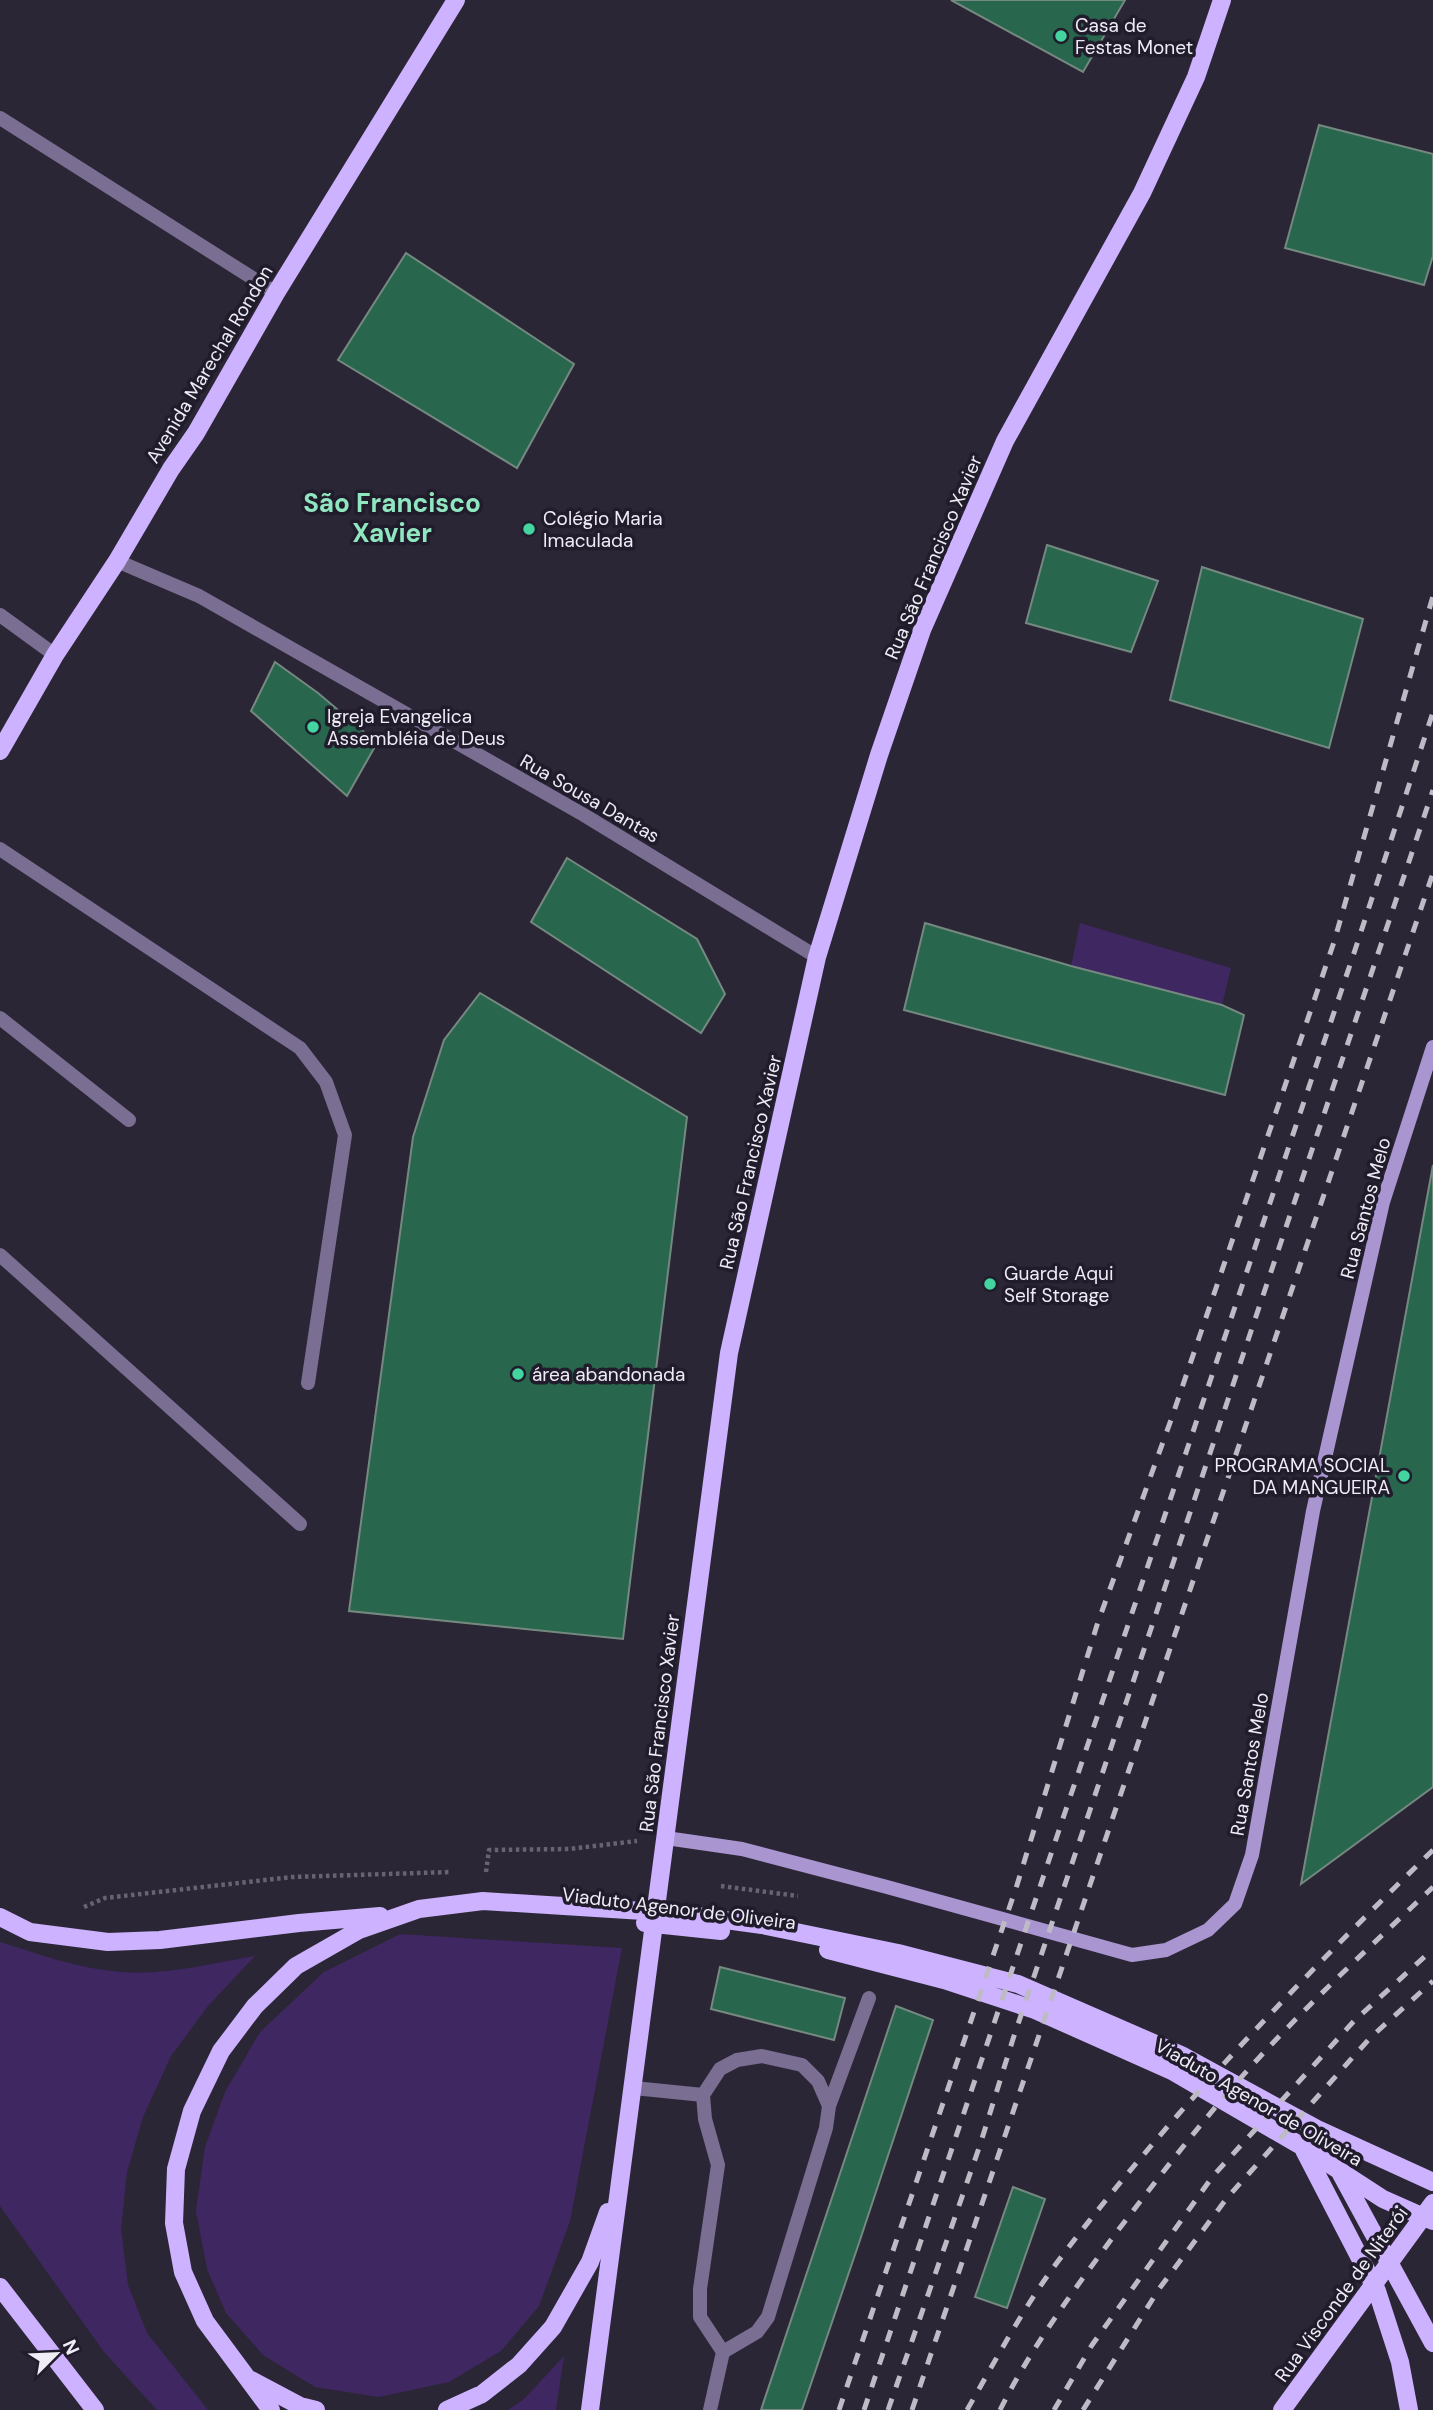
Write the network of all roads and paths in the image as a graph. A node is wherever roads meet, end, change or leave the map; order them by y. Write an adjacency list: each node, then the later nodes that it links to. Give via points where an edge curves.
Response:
1 (456, 0): 4 (main road, Avenida Marechal Rondon)
2 (1222, 0): 10 (main road, Rua São Francisco Xavier, via 1196,77 1142,193 1005,441 922,630)
3 (0, 118): 4 (street)
4 (276, 293): 5 (main road, Avenida Marechal Rondon)
5 (117, 561): 7 (main road, Avenida Marechal Rondon); 10 (street, Rua Sousa Dantas, via 219,607 584,816)
6 (0, 615): 7 (street)
7 (55, 655): 8 (main road, Avenida Marechal Rondon)
8 (0, 751)
9 (0, 849): 15 (street, via 300,1048 326,1082 345,1135)
10 (817, 957): 17 (main road, Rua São Francisco Xavier, via 729,1353)
11 (0, 1018): 13 (street)
12 (1433, 1047): 17 (main road, Rua Santos Melo, via 1383,1202 1313,1511 1252,1855 1235,1904 1208,1930 1166,1950 1132,1955 742,1849)
13 (129, 1120)
14 (0, 1255): 16 (street)
15 (308, 1382)
16 (300, 1524)
17 (666, 1838): 18 (path, via 569,1849); 25 (main road, Rua São Francisco Xavier)
18 (489, 1850)
19 (472, 1871): 20 (path)
20 (486, 1871)
21 (458, 1872): 22 (path, via 292,1877 105,1898)
22 (80, 1909)
23 (0, 1917): 29 (main road, Viaduto Agenor de Oliveira, via 30,1932 108,1942 465,1909 776,1937 944,1980 1035,2010 1172,2071)
24 (869, 1998): 27 (street)
25 (634, 2088): 26 (street); 30 (main road, Rua São Francisco Xavier)
26 (703, 2095): 27 (street, via 720,2069 737,2060 762,2056 802,2065 818,2081); 36 (street, via 718,2165 700,2317)
27 (829, 2106): 36 (street, via 768,2318 757,2332)
28 (1317, 2129): 31 (main road, Viaduto Agenor de Oliveira); 35 (main road); 37 (main road, Viaduto Agenor de Oliveira, via 1181,2055 1018,1984 898,1953 762,1925 674,1913 483,1901 419,1909 359,1930 296,1966 255,2006 221,2051 192,2111 176,2169 174,2223 183,2272 205,2321)
29 (1303, 2147): 33 (main road, Viaduto Agenor de Oliveira, via 1383,2199); 45 (main road, via 1377,2291 1400,2362)
30 (620, 2179): 41 (main road, via 590,2262 553,2327 519,2365 482,2394); 42 (main road, Rua São Francisco Xavier)
31 (1433, 2182)
32 (1433, 2203): 44 (main road, Rua Visconde de Niterói)
33 (1433, 2221)
34 (0, 2287): 38 (main road)
35 (1433, 2343)
36 (723, 2352): 43 (street)
37 (245, 2377): 39 (main road, Viaduto Agenor de Oliveira); 40 (main road)
38 (95, 2410)
39 (271, 2410)
40 (316, 2410)
41 (447, 2410)
42 (590, 2410)
43 (710, 2410)
44 (1282, 2410)
45 (1409, 2410)

